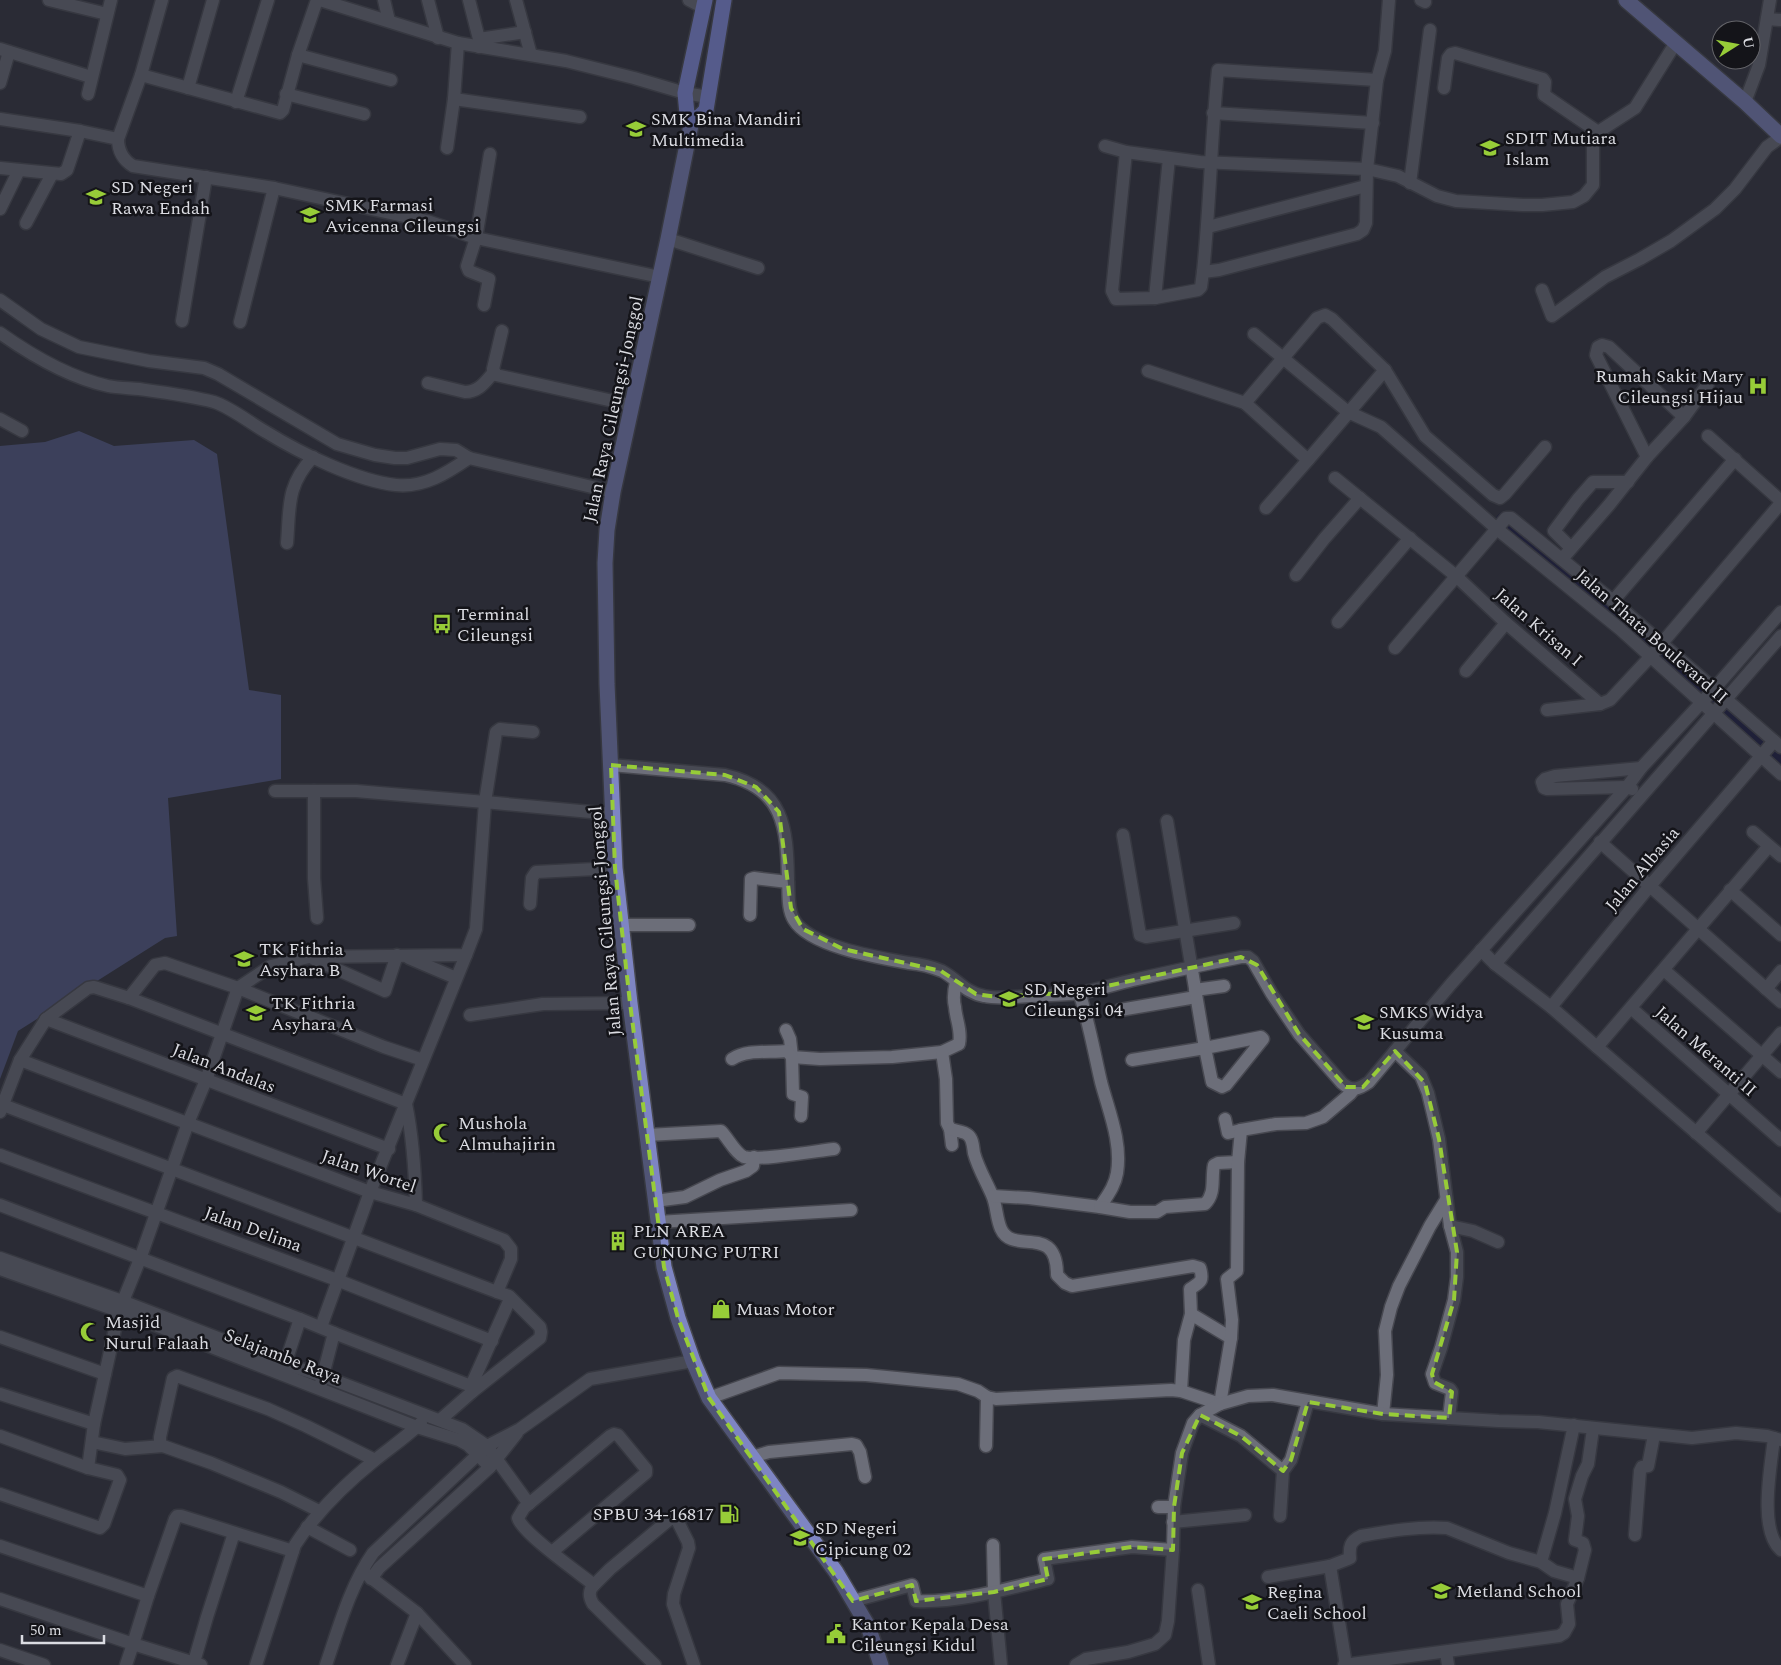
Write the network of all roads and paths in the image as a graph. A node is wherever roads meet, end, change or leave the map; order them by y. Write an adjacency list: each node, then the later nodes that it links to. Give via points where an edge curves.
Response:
1 (49, 0): 17 (street)
2 (111, 0): 17 (street)
3 (162, 0): 30 (street)
4 (213, 0): 35 (street)
5 (268, 0): 42 (street)
6 (318, 0): 20 (street); 28 (street)
7 (384, 0): 20 (street)
8 (428, 0): 23 (street)
9 (469, 0): 24 (street)
10 (516, 0): 22 (street)
11 (689, 0): 16 (street)
12 (724, 0): 40 (highway, Jalan Raya Cileungsi-Jonggol)
13 (1389, 0): 33 (street, via 1385,51)
14 (1626, 0): 26 (main road)
15 (1770, 0): 18 (street)
16 (704, 4): 37 (highway, Jalan Raya Cileungsi-Jonggol)
17 (107, 14): 31 (street)
18 (1767, 18): 19 (street); 43 (street, via 1758,65)
19 (1781, 20)
20 (389, 21): 23 (street)
21 (1430, 30): 65 (street)
22 (525, 32): 24 (street); 29 (street)
23 (438, 38): 25 (street)
24 (479, 43): 25 (street); 29 (street)
25 (458, 44): 41 (street)
26 (1675, 44): 43 (main road); 51 (street, via 1636,108)
27 (5, 51): 31 (street); 34 (street)
28 (298, 55): 32 (street); 39 (street)
29 (531, 55): 37 (street)
30 (141, 75): 35 (street); 53 (street)
31 (91, 77): 38 (street)
32 (391, 80)
33 (1377, 80): 44 (street, via 1218,70); 49 (street)
34 (0, 83)
35 (188, 88): 42 (street)
36 (1444, 88): 51 (street, via 1448,58 1455,53 1544,79 1544,95)
37 (685, 93): 40 (street); 48 (highway, Jalan Raya Cileungsi-Jonggol, via 686,114)
38 (88, 94)
39 (286, 94): 42 (street, via 280,114); 45 (street)
40 (708, 97): 48 (highway, Jalan Raya Cileungsi-Jonggol, via 706,110)
41 (454, 99): 46 (street); 55 (street)
42 (236, 102)
43 (1745, 102): 52 (main road)
44 (1213, 113): 49 (street); 59 (street)
45 (364, 114)
46 (580, 117)
47 (0, 119): 50 (street)
48 (692, 120): 72 (main road, Jalan Raya Cileungsi-Jonggol)
49 (1374, 124): 61 (street)
50 (80, 131): 53 (street); 63 (street, via 67,170)
51 (1598, 132): 65 (street, via 1593,145 1593,185 1584,196 1573,202 1542,206 1456,201)
52 (1781, 136): 76 (street, via 1767,147 1716,208 1671,241 1605,277 1552,316)
53 (118, 138): 64 (street, via 124,158 132,166)
54 (1105, 146): 56 (street)
55 (447, 148)
56 (1126, 152): 58 (street); 77 (street, via 1112,291 1120,300)
57 (490, 154): 71 (street)
58 (1169, 158): 59 (street); 77 (street)
59 (1212, 162): 61 (street); 70 (street)
60 (0, 168): 62 (street)
61 (1367, 169): 65 (street, via 1398,176); 66 (street)
62 (19, 170): 63 (street); 68 (street)
63 (52, 174): 69 (street)
64 (206, 177): 67 (street); 80 (street)
65 (1410, 183)
66 (1366, 186): 70 (street); 74 (street, via 1366,222 1357,234)
67 (274, 188): 71 (street, via 427,220); 81 (street)
68 (0, 209)
69 (26, 223)
70 (1208, 227): 74 (street)
71 (476, 238): 75 (street); 79 (street, via 467,268 490,279)
72 (668, 240): 73 (street); 75 (main road, Jalan Raya Cileungsi-Jonggol)
73 (758, 268)
74 (1203, 272): 77 (street, via 1198,290)
75 (660, 277): 92 (main road, Jalan Raya Cileungsi-Jonggol)
76 (1542, 290)
77 (1155, 298)
78 (0, 300): 101 (street, via 41,329 79,347 204,368 337,444 395,458 440,449 456,450)
79 (484, 305)
80 (182, 321)
81 (240, 322)
82 (502, 331): 88 (street)
83 (0, 333): 99 (street, via 58,368 94,382 214,403)
84 (1254, 334): 85 (street, Jalan Thata Boulevard II)
85 (1284, 357): 86 (street, via 1317,318 1325,315); 91 (street); 93 (street, Jalan Thata Boulevard II)
86 (1385, 370): 93 (street); 98 (street, via 1425,436 1497,497 1505,494)
87 (1148, 371): 91 (street)
88 (494, 372): 89 (street, via 471,392); 92 (street)
89 (428, 383)
90 (1708, 384): 94 (street)
91 (1245, 403): 103 (street)
92 (632, 405): 106 (main road, Jalan Raya Cileungsi-Jonggol)
93 (1348, 412): 103 (street); 110 (street, Jalan Thata Boulevard II, via 1381,427)
94 (1684, 417): 100 (street); 100 (street, via 1609,348 1598,347 1596,355)
95 (0, 418): 96 (street)
96 (22, 431)
97 (1708, 436): 102 (street)
98 (1546, 447)
99 (312, 457): 101 (street, via 368,479 396,486 420,484 436,478); 112 (street, via 295,480)
100 (1647, 457): 105 (street)
101 (469, 458): 106 (street)
102 (1735, 459): 108 (street); 117 (street)
103 (1308, 460): 109 (street)
104 (1335, 478): 107 (street, Jalan Krisan I)
105 (1628, 482): 113 (street); 113 (street, via 1593,482 1578,499 1554,531)
106 (613, 492): 131 (main road, Jalan Raya Cileungsi-Jonggol, via 605,563)
107 (1360, 498): 111 (street, Jalan Krisan I); 115 (street)
108 (1781, 502): 123 (street)
109 (1266, 508)
110 (1497, 529): 114 (street, Jalan Thata Boulevard II, via 1506,518 1514,519); 116 (street); 123 (street, Jalan Thata Boulevard II, via 1582,596)
111 (1410, 538): 116 (street, Jalan Krisan I); 119 (street)
112 (287, 543)
113 (1571, 548): 114 (street)
114 (1562, 559): 117 (street, Jalan Thata Boulevard II)
115 (1296, 575)
116 (1456, 576): 120 (street, Jalan Krisan I); 122 (street)
117 (1613, 601): 123 (street, Jalan Thata Boulevard II)
118 (1781, 612): 125 (street)
119 (1338, 622)
120 (1506, 623): 124 (street); 126 (street, Jalan Krisan I)
121 (1781, 636): 127 (street)
122 (1395, 648)
123 (1657, 649): 125 (street, Jalan Thata Boulevard II); 125 (street, Jalan Thata Boulevard II); 126 (street, via 1610,700)
124 (1466, 670)
125 (1708, 696): 127 (street, Jalan Thata Boulevard II); 127 (street, Jalan Thata Boulevard II); 132 (street)
126 (1600, 704): 128 (street)
127 (1720, 706): 130 (street, Jalan Thata Boulevard II); 130 (street, Jalan Thata Boulevard II); 137 (street)
128 (1547, 710)
129 (533, 732): 138 (street, via 500,729 496,732)
130 (1771, 748): 133 (street, Jalan Thata Boulevard II); 148 (street, Jalan Albasia)
131 (611, 764): 139 (main road, Jalan Raya Cileungsi-Jonggol); 147 (street, via 725,775 756,787 779,812)
132 (1641, 768): 134 (street); 134 (street, via 1555,776 1542,782 1548,789)
133 (1781, 774)
134 (1627, 787): 137 (street); 159 (street)
135 (275, 791): 136 (street)
136 (314, 791): 138 (street, via 364,791); 152 (street)
137 (1644, 793): 143 (street)
138 (485, 802): 139 (street); 161 (street, via 476,928)
139 (612, 814): 146 (main road, Jalan Raya Cileungsi-Jonggol)
140 (1167, 821): 157 (street)
141 (1753, 832): 144 (street)
142 (1123, 835): 157 (street, via 1140,935)
143 (1600, 842): 148 (street); 163 (street)
144 (1769, 846): 145 (street); 149 (street)
145 (1781, 856)
146 (614, 868): 150 (street, via 536,872 532,875); 154 (main road, Jalan Raya Cileungsi-Jonggol)
147 (788, 882): 151 (street, via 751,880); 168 (street, via 794,920 816,938 870,956 922,965 943,972)
148 (1649, 887): 156 (street); 177 (street, Jalan Albasia)
149 (1730, 890): 156 (street); 158 (street)
150 (530, 904)
151 (750, 915)
152 (317, 918)
153 (1234, 923): 157 (street)
154 (621, 925): 155 (street); 176 (main road, Jalan Raya Cileungsi-Jonggol)
155 (689, 925)
156 (1698, 929): 165 (street); 171 (street)
157 (1185, 932): 164 (street)
158 (1781, 935)
159 (1481, 950): 163 (street); 188 (street)
160 (399, 955): 161 (street); 162 (street); 162 (street, via 385,991); 167 (street)
161 (466, 955): 167 (street)
162 (309, 957): 170 (street, via 271,966)
163 (1494, 964): 177 (street)
164 (1191, 967): 172 (street); 173 (street); 197 (street, via 1241,957 1253,961 1299,1034 1342,1083)
165 (1664, 970): 178 (street); 189 (street)
166 (1781, 971): 171 (street)
167 (456, 978): 193 (street)
168 (956, 982): 172 (street, via 966,990 985,997); 187 (street, via 954,1006 960,1039 955,1047)
169 (1224, 986): 173 (street)
170 (238, 988): 174 (street, via 162,962 155,965); 184 (street); 193 (street)
171 (1766, 989): 175 (street)
172 (1079, 992): 223 (street, via 1118,1150 1115,1182)
173 (1196, 994): 179 (street); 186 (street)
174 (129, 998): 181 (street, via 88,988); 184 (street)
175 (1781, 1002)
176 (630, 1003): 180 (street, via 542,1004); 207 (main road, Jalan Raya Cileungsi-Jonggol)
177 (1551, 1007): 185 (street)
178 (1631, 1008): 185 (street); 198 (street, Jalan Meranti II)
179 (1120, 1010)
180 (470, 1015)
181 (46, 1019): 192 (street); 196 (street, Jalan Andalas)
182 (786, 1030): 190 (street)
183 (1781, 1033): 189 (street)
184 (221, 1034): 196 (street); 199 (street)
185 (1597, 1047): 206 (street)
186 (1205, 1048): 186 (street, via 1212,1082 1222,1087 1263,1038); 194 (street)
187 (942, 1052): 190 (street, via 820,1059); 204 (street)
188 (1395, 1052): 197 (street, via 1369,1082); 218 (street, via 1416,1070 1425,1083 1439,1139)
189 (1761, 1055): 195 (street); 198 (street)
190 (792, 1057): 191 (street, via 787,1051 746,1053); 201 (street, via 792,1092 802,1097)
191 (732, 1059)
192 (20, 1060): 200 (street); 203 (street, Jalan Wortel)
193 (423, 1060): 199 (street)
194 (1132, 1060)
195 (1781, 1072)
196 (206, 1080): 203 (street); 210 (street, Jalan Andalas)
197 (1354, 1089): 205 (street, via 1323,1117 1306,1123)
198 (1729, 1094): 206 (street); 208 (street, Jalan Meranti II)
199 (406, 1104): 210 (street); 221 (street, via 415,1164)
200 (1, 1108): 215 (street)
201 (800, 1116)
202 (1225, 1119): 205 (street, via 1228,1133)
203 (188, 1123): 215 (street); 216 (street, Jalan Wortel)
204 (950, 1129): 209 (street); 217 (street, via 967,1134 971,1139 980,1171)
205 (1242, 1130): 214 (street)
206 (1696, 1133): 222 (street)
207 (647, 1135): 213 (street, via 721,1131 738,1153); 219 (main road, Jalan Raya Cileungsi-Jonggol)
208 (1781, 1140)
209 (952, 1145)
210 (389, 1148): 216 (street)
211 (834, 1149): 213 (street)
212 (0, 1156): 225 (street, Jalan Delima)
213 (754, 1157): 219 (street, via 753,1166 746,1171 685,1197)
214 (1238, 1162): 223 (street, via 1214,1165 1211,1198 1205,1204 1165,1207 1157,1212); 242 (street, via 1237,1271 1227,1279)
215 (172, 1169): 225 (street); 228 (street)
216 (370, 1192): 221 (street, Jalan Wortel); 228 (street)
217 (993, 1196): 223 (street); 237 (street, via 996,1216 1004,1234 1009,1239 1050,1248 1057,1262 1057,1275 1072,1286 1197,1266 1202,1277 1198,1285 1190,1289)
218 (1446, 1200): 227 (street); 255 (street, via 1391,1307 1385,1331 1387,1375)
219 (655, 1201): 226 (main road, Jalan Raya Cileungsi-Jonggol)
220 (0, 1205): 231 (street)
221 (416, 1205): 234 (street, Jalan Wortel, via 508,1244 511,1259)
222 (1781, 1206)
223 (1100, 1207)
224 (851, 1210): 226 (street)
225 (156, 1212): 231 (street); 233 (street, Jalan Delima)
226 (658, 1222): 244 (main road, Jalan Raya Cileungsi-Jonggol, via 664,1267)
227 (1450, 1226): 229 (street, via 1468,1229); 258 (street, via 1457,1252 1456,1284 1432,1374 1435,1383 1452,1392)
228 (354, 1237): 233 (street); 234 (street)
229 (1498, 1242)
230 (0, 1258): 236 (street)
231 (140, 1259): 236 (street); 238 (street)
232 (0, 1268): 236 (street, Selajambe Raya)
233 (337, 1280): 239 (street); 243 (street, Jalan Delima)
234 (497, 1292): 235 (street)
235 (510, 1297): 243 (street); 248 (street, via 540,1326 540,1338)
236 (121, 1306): 245 (street, Selajambe Raya); 246 (street)
237 (1190, 1314): 242 (street); 249 (street, via 1184,1340)
238 (300, 1320): 239 (street); 245 (street)
239 (321, 1327): 240 (street)
240 (334, 1333): 247 (street); 248 (street)
241 (0, 1337): 246 (street)
242 (1231, 1338): 254 (street)
243 (492, 1341): 248 (street)
244 (693, 1361): 252 (main road, Jalan Raya Cileungsi-Jonggol); 264 (street, via 590,1379)
245 (283, 1370): 247 (street, Selajambe Raya)
246 (105, 1374): 260 (street)
247 (321, 1382): 257 (street); 262 (street, Selajambe Raya)
248 (472, 1389): 259 (street)
249 (1181, 1391): 251 (street); 254 (street)
250 (0, 1394): 260 (street)
251 (987, 1397): 252 (street, via 958,1384 866,1375 779,1372); 269 (street)
252 (709, 1398): 272 (main road, Jalan Raya Cileungsi-Jonggol)
253 (1308, 1402): 254 (street, via 1273,1395 1248,1396); 255 (street); 275 (street, via 1290,1460)
254 (1220, 1404): 256 (street)
255 (1383, 1414): 258 (street)
256 (1200, 1415): 275 (street, via 1241,1436); 280 (street, via 1193,1423 1182,1453)
257 (428, 1417): 259 (street); 262 (street)
258 (1449, 1418): 261 (street)
259 (440, 1420): 270 (street, via 462,1429)
260 (94, 1424): 271 (street)
261 (1574, 1425): 263 (street); 294 (street)
262 (417, 1427): 270 (street, Selajambe Raya); 273 (street)
263 (1593, 1428): 266 (street); 298 (street, via 1588,1464 1575,1499 1578,1516 1575,1540 1583,1543 1585,1548)
264 (520, 1429): 270 (street); 274 (street)
265 (0, 1436): 271 (street)
266 (1654, 1436): 267 (street, via 1692,1438 1736,1433); 286 (street, via 1648,1466 1640,1471)
267 (1778, 1439): 292 (street, via 1767,1510 1773,1540)
268 (163, 1446): 271 (street); 273 (street, via 160,1437 173,1380 177,1376 268,1409); 281 (street, via 281,1492)
269 (986, 1446)
270 (483, 1450): 274 (street, Selajambe Raya); 296 (street, via 373,1553)
271 (90, 1455): 277 (street, via 120,1478 100,1528)
272 (752, 1457): 276 (street, via 769,1452 852,1444 860,1452); 304 (main road, Jalan Raya Cileungsi-Jonggol, via 836,1572)
273 (375, 1460): 281 (street)
274 (493, 1463): 278 (street, Selajambe Raya); 296 (street)
275 (1283, 1471): 283 (street)
276 (865, 1477)
277 (0, 1494)
278 (528, 1504): 293 (street, via 518,1515 520,1524); 293 (street, via 614,1434 646,1469 644,1475)
279 (1158, 1507): 280 (street)
280 (1174, 1507): 284 (street)
281 (319, 1511): 287 (street)
282 (1245, 1515): 284 (street)
283 (1280, 1516)
284 (1173, 1522): 291 (street)
285 (234, 1533): 287 (street); 302 (street, via 176,1517); 311 (street, via 207,1617)
286 (1635, 1535)
287 (299, 1540): 290 (street); 314 (street)
288 (0, 1546): 302 (street)
289 (993, 1546): 301 (street)
290 (350, 1550)
291 (1173, 1550): 301 (street, via 1132,1547 1044,1559 1048,1579); 308 (street, via 1166,1635 1155,1644)
292 (1781, 1550)
293 (552, 1552): 299 (street)
294 (1541, 1562): 295 (street, via 1447,1528 1406,1528 1355,1538 1350,1546 1350,1558); 298 (street, via 1554,1571)
295 (1330, 1566): 297 (street); 325 (street)
296 (370, 1569): 305 (street); 315 (street, via 352,1591)
297 (1268, 1577)
298 (1578, 1578): 309 (street, via 1567,1604 1569,1624 1564,1633)
299 (594, 1585): 318 (street, via 589,1594 593,1604); 319 (street, via 670,1519 676,1518 689,1548 673,1604)
300 (1198, 1590): 324 (street)
301 (994, 1592): 304 (street, via 916,1601 912,1585); 321 (street)
302 (148, 1596): 306 (street)
303 (0, 1599): 306 (street)
304 (853, 1601): 320 (main road, Jalan Raya Cileungsi-Jonggol, via 868,1626)
305 (417, 1613): 310 (street); 316 (street)
306 (133, 1644): 311 (street); 313 (street)
307 (0, 1650): 312 (street)
308 (1128, 1652): 322 (street, via 1086,1659); 323 (street)
309 (1447, 1659): 325 (street)
310 (454, 1660): 317 (street)
311 (198, 1664)
312 (44, 1665)
313 (126, 1665)
314 (256, 1665)
315 (326, 1665)
316 (397, 1665)
317 (466, 1665)
318 (655, 1665)
319 (694, 1665)
320 (881, 1665)
321 (1001, 1665)
322 (1076, 1665)
323 (1131, 1665)
324 (1209, 1665)
325 (1345, 1665)

